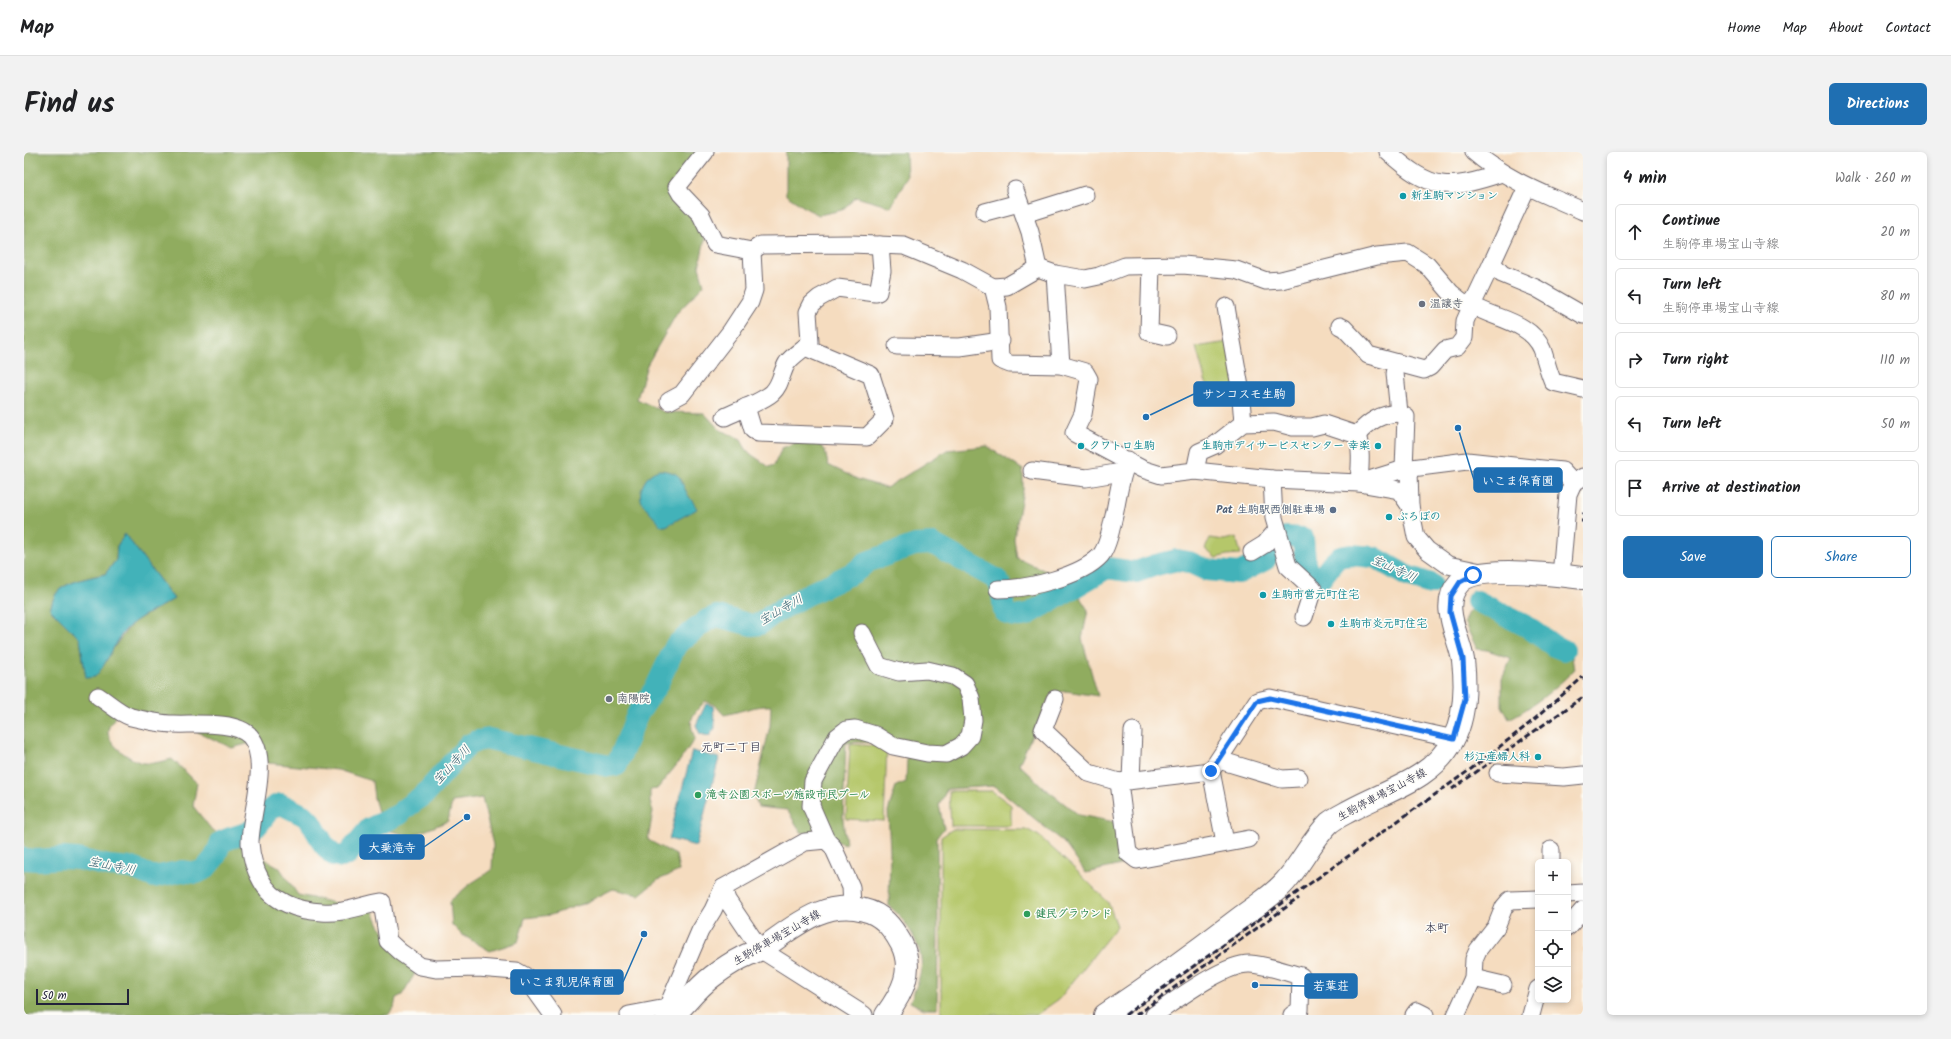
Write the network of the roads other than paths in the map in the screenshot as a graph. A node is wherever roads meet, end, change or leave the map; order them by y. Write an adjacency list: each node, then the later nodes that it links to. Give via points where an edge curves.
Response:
1 (705, 152): 11 (street, via 677,187 701,215 715,244)
2 (1388, 152): 4 (street, via 1419,177 1434,183 1448,185 1480,180)
3 (1474, 152): 4 (street)
4 (1502, 173): 5 (street)
5 (1527, 187): 8 (street); 12 (street)
6 (1085, 195): 7 (street)
7 (1019, 202): 9 (street); 14 (street)
8 (1583, 211)
9 (985, 212)
10 (880, 245): 11 (street, via 761,245); 16 (street, via 904,246 962,270); 24 (street, via 882,271 878,292 837,288 818,298 808,312 810,342)
11 (752, 251): 28 (street, via 755,271 754,290 750,302 682,394)
12 (1492, 262): 17 (street); 19 (street, via 1502,274 1536,288)
13 (1151, 266): 15 (street, via 1125,266 1085,279); 17 (street, via 1222,267 1266,281 1281,280 1377,256 1408,253 1427,265 1451,293); 21 (street, via 1148,332)
14 (1038, 268): 15 (street); 16 (street, via 1007,286)
15 (1055, 274): 25 (street)
16 (994, 287): 22 (street)
17 (1472, 305): 20 (street, via 1465,320 1464,338 1457,347 1445,350 1424,370 1368,355); 27 (street, via 1516,324 1534,338 1542,349 1552,382)
18 (1226, 307): 32 (street, via 1240,387)
19 (1583, 316)
20 (1340, 326)
21 (1167, 336)
22 (1000, 341): 23 (street, via 960,347); 25 (street, via 1000,360 1010,364)
23 (897, 346)
24 (806, 347): 29 (street, via 800,349 787,364 778,386 771,394); 29 (street, via 871,376 885,419 867,437 758,433 753,430)
25 (1061, 365): 34 (street, via 1085,372 1089,379 1083,414 1074,433)
26 (1395, 373): 30 (street)
27 (1583, 390)
28 (669, 401)
29 (746, 407): 31 (street)
30 (1399, 413): 33 (street, via 1385,414 1365,426); 35 (street, via 1406,417)
31 (725, 417)
32 (1243, 424): 33 (street, via 1274,422 1312,428 1324,424); 37 (street, via 1215,445 1199,452)
33 (1357, 435): 40 (street)
34 (1125, 466): 36 (street, via 1086,478); 37 (street, via 1160,474); 47 (street, via 1113,522 1102,553 1089,566 1034,586)
35 (1407, 469): 39 (street, via 1467,461 1485,462 1562,471); 40 (street); 41 (street)
36 (1032, 471)
37 (1196, 471): 38 (street)
38 (1272, 479): 40 (street); 42 (street, via 1274,518)
39 (1578, 480): 45 (street, via 1568,494)
40 (1359, 483): 41 (street, via 1399,490)
41 (1410, 506): 44 (street, via 1416,537 1428,550 1448,565)
42 (1280, 538): 43 (street); 48 (street, via 1288,566 1313,590)
43 (1252, 552)
44 (1481, 572): 45 (main road, 生駒停車場宝山寺線); 53 (main road, 生駒停車場宝山寺線, via 1460,582 1451,596 1450,612 1463,659 1465,699)
45 (1561, 576): 46 (main road, 生駒停車場宝山寺線)
46 (1583, 578)
47 (1001, 589)
48 (1304, 617)
49 (862, 633): 60 (street, via 879,666 899,672 927,670 953,676 964,684 971,698 974,720 970,736 961,746 946,754 893,746 876,735 855,729 846,730 837,737 813,781 811,806)
50 (98, 696): 72 (street, via 121,713 131,716 172,724 226,726 249,735 256,747 259,775 250,844 257,873 272,896 303,909 323,912 345,911 364,904 382,902 388,940 420,966 436,969 478,968 516,971 524,976)
51 (1055, 699): 58 (street, via 1043,730 1089,773)
52 (1133, 731): 58 (street)
53 (1454, 739): 54 (street, via 1270,698 1257,701); 76 (main road, 生駒停車場宝山寺線, via 1432,768 1400,788 1371,799 1329,823 1289,878 1222,931)
54 (1215, 765): 57 (street, via 1282,779); 58 (street); 61 (street)
55 (1498, 773): 56 (street)
56 (1583, 775)
57 (1299, 778)
58 (1125, 781): 61 (street, via 1128,853 1137,860)
59 (1249, 839): 61 (street)
60 (826, 840): 62 (street, via 805,842); 66 (street, via 833,847 851,887)
61 (1225, 842)
62 (723, 888): 67 (street, via 727,900); 71 (street, via 700,930)
63 (1583, 893): 64 (street)
64 (1571, 894)
65 (1535, 900): 68 (street, via 1510,900 1504,907 1496,927 1474,959)
66 (852, 907): 67 (main road, 生駒停車場宝山寺線, via 825,910 804,920); 75 (main road, 生駒停車場宝山寺線, via 870,911 886,920 904,950 908,967 905,984)
67 (760, 949): 71 (main road, 生駒停車場宝山寺線, via 739,959 711,978); 74 (street)
68 (1473, 978): 69 (street); 81 (street)
69 (1503, 985)
70 (1535, 1000): 82 (street)
71 (668, 1014): 73 (street, via 661,1009)
72 (553, 1015)
73 (629, 1015)
74 (864, 1015)
75 (886, 1015)
76 (1105, 1015)
77 (1154, 1015): 78 (street, via 1204,980 1242,964 1251,964 1301,976 1300,1010)
78 (1292, 1015)
79 (1414, 1015): 80 (street, via 1417,1011)
80 (1425, 1015)
81 (1456, 1015)
82 (1531, 1015)

